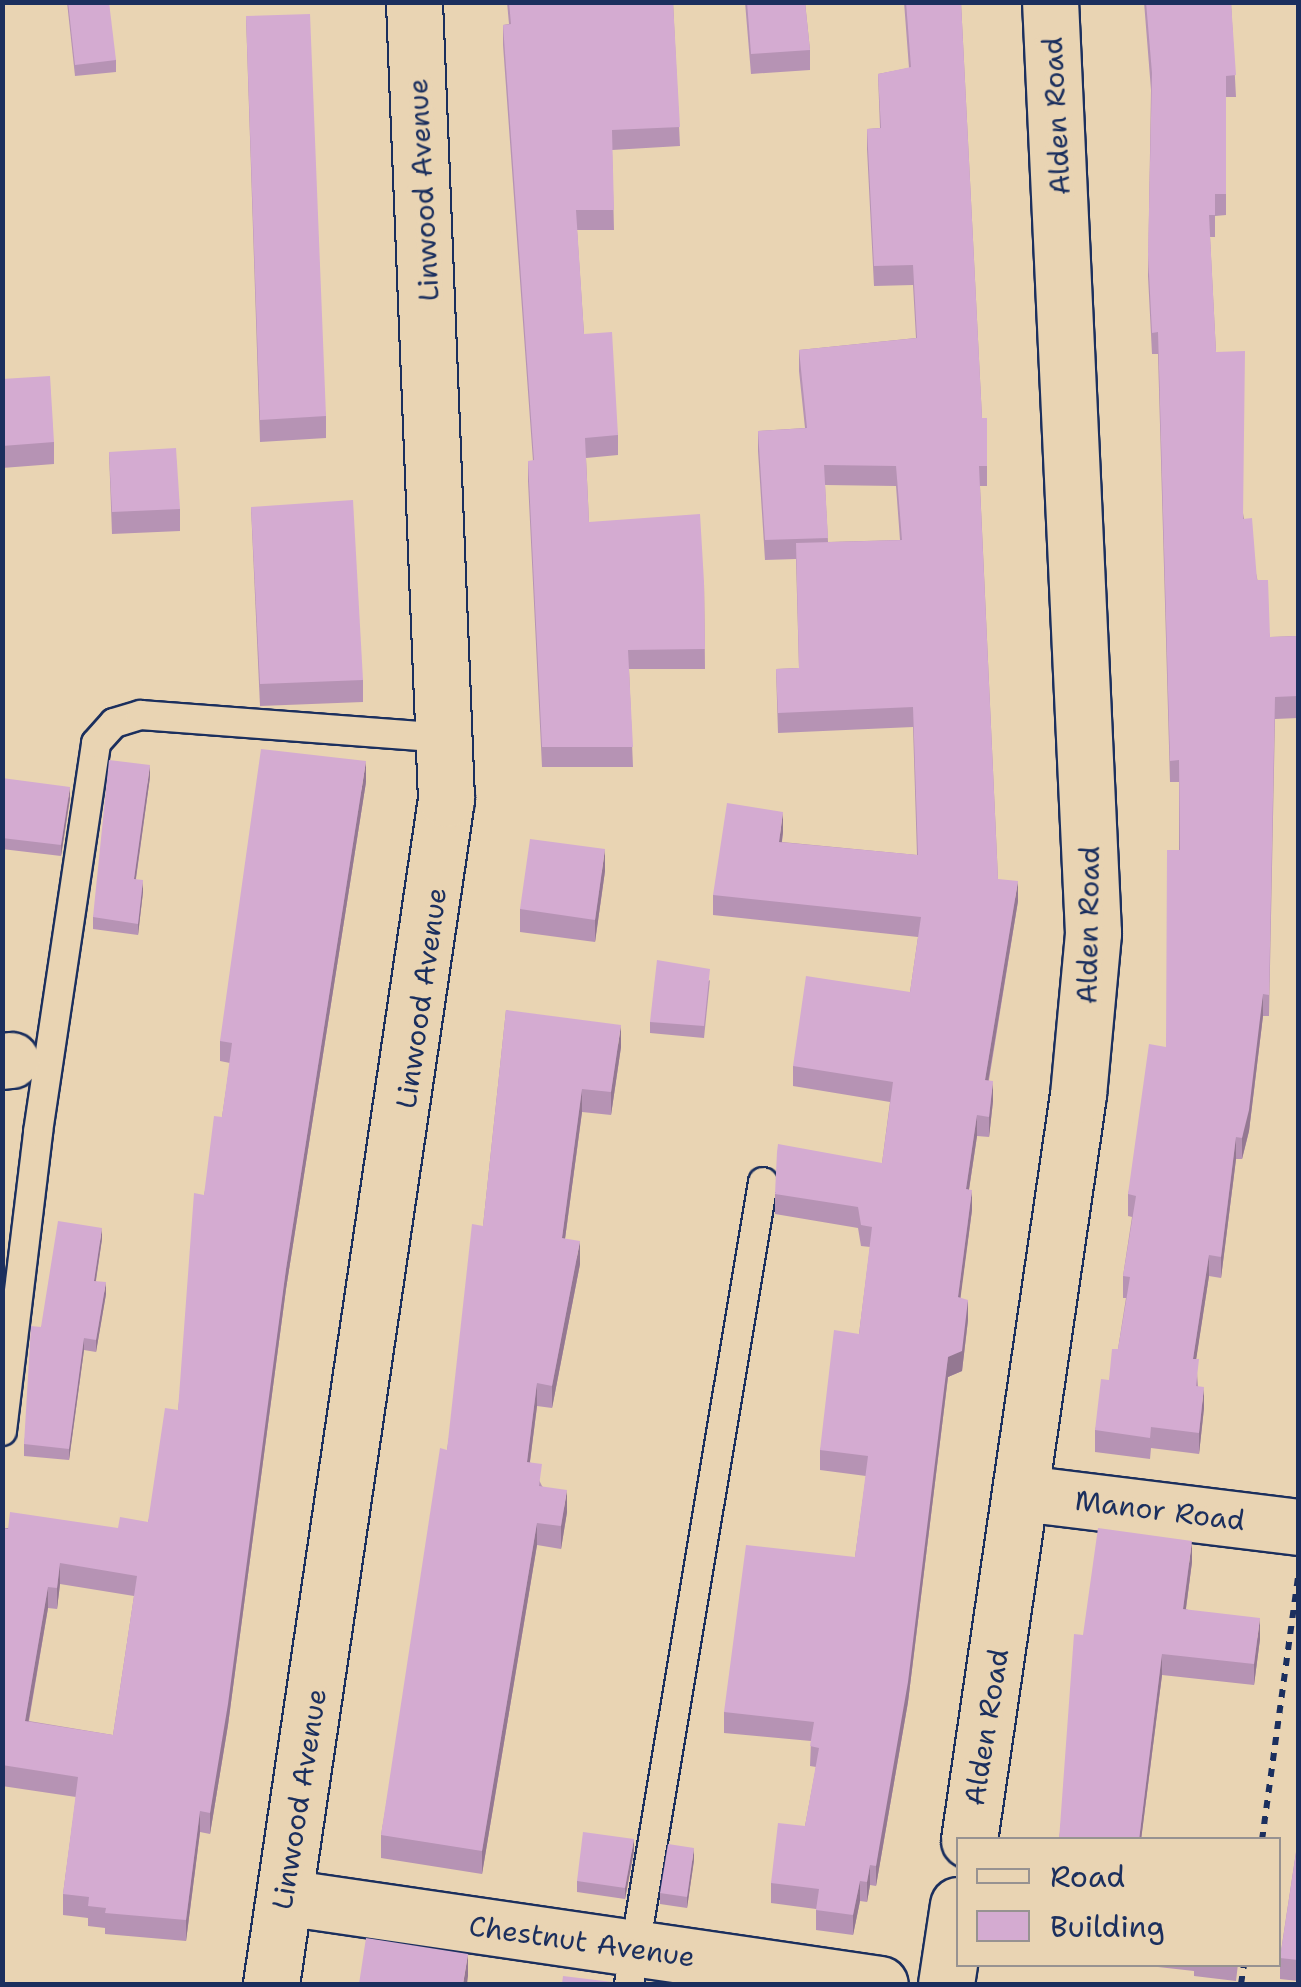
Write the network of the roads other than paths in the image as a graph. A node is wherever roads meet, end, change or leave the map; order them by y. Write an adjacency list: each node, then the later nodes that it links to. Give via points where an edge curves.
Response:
1 (414, 2): 3 (street, Linwood Avenue)
2 (1050, 2): 6 (street, Alden Road, via 1093,932 1078,1095)
3 (448, 738): 5 (lane, via 142,715 114,723 96,743 40,1115); 9 (street, Linwood Avenue, via 432,926)
4 (763, 1182): 11 (lane)
5 (2, 1431)
6 (1022, 1493): 7 (street, Manor Road); 8 (street, Alden Road)
7 (1298, 1526)
8 (969, 1837)
9 (284, 1897): 11 (street, Chestnut Avenue); 12 (street, Linwood Avenue)
10 (956, 1918): 14 (street)
11 (631, 1966): 13 (street, Chestnut Avenue)
12 (271, 1984)
13 (880, 1984)
14 (946, 1984)

